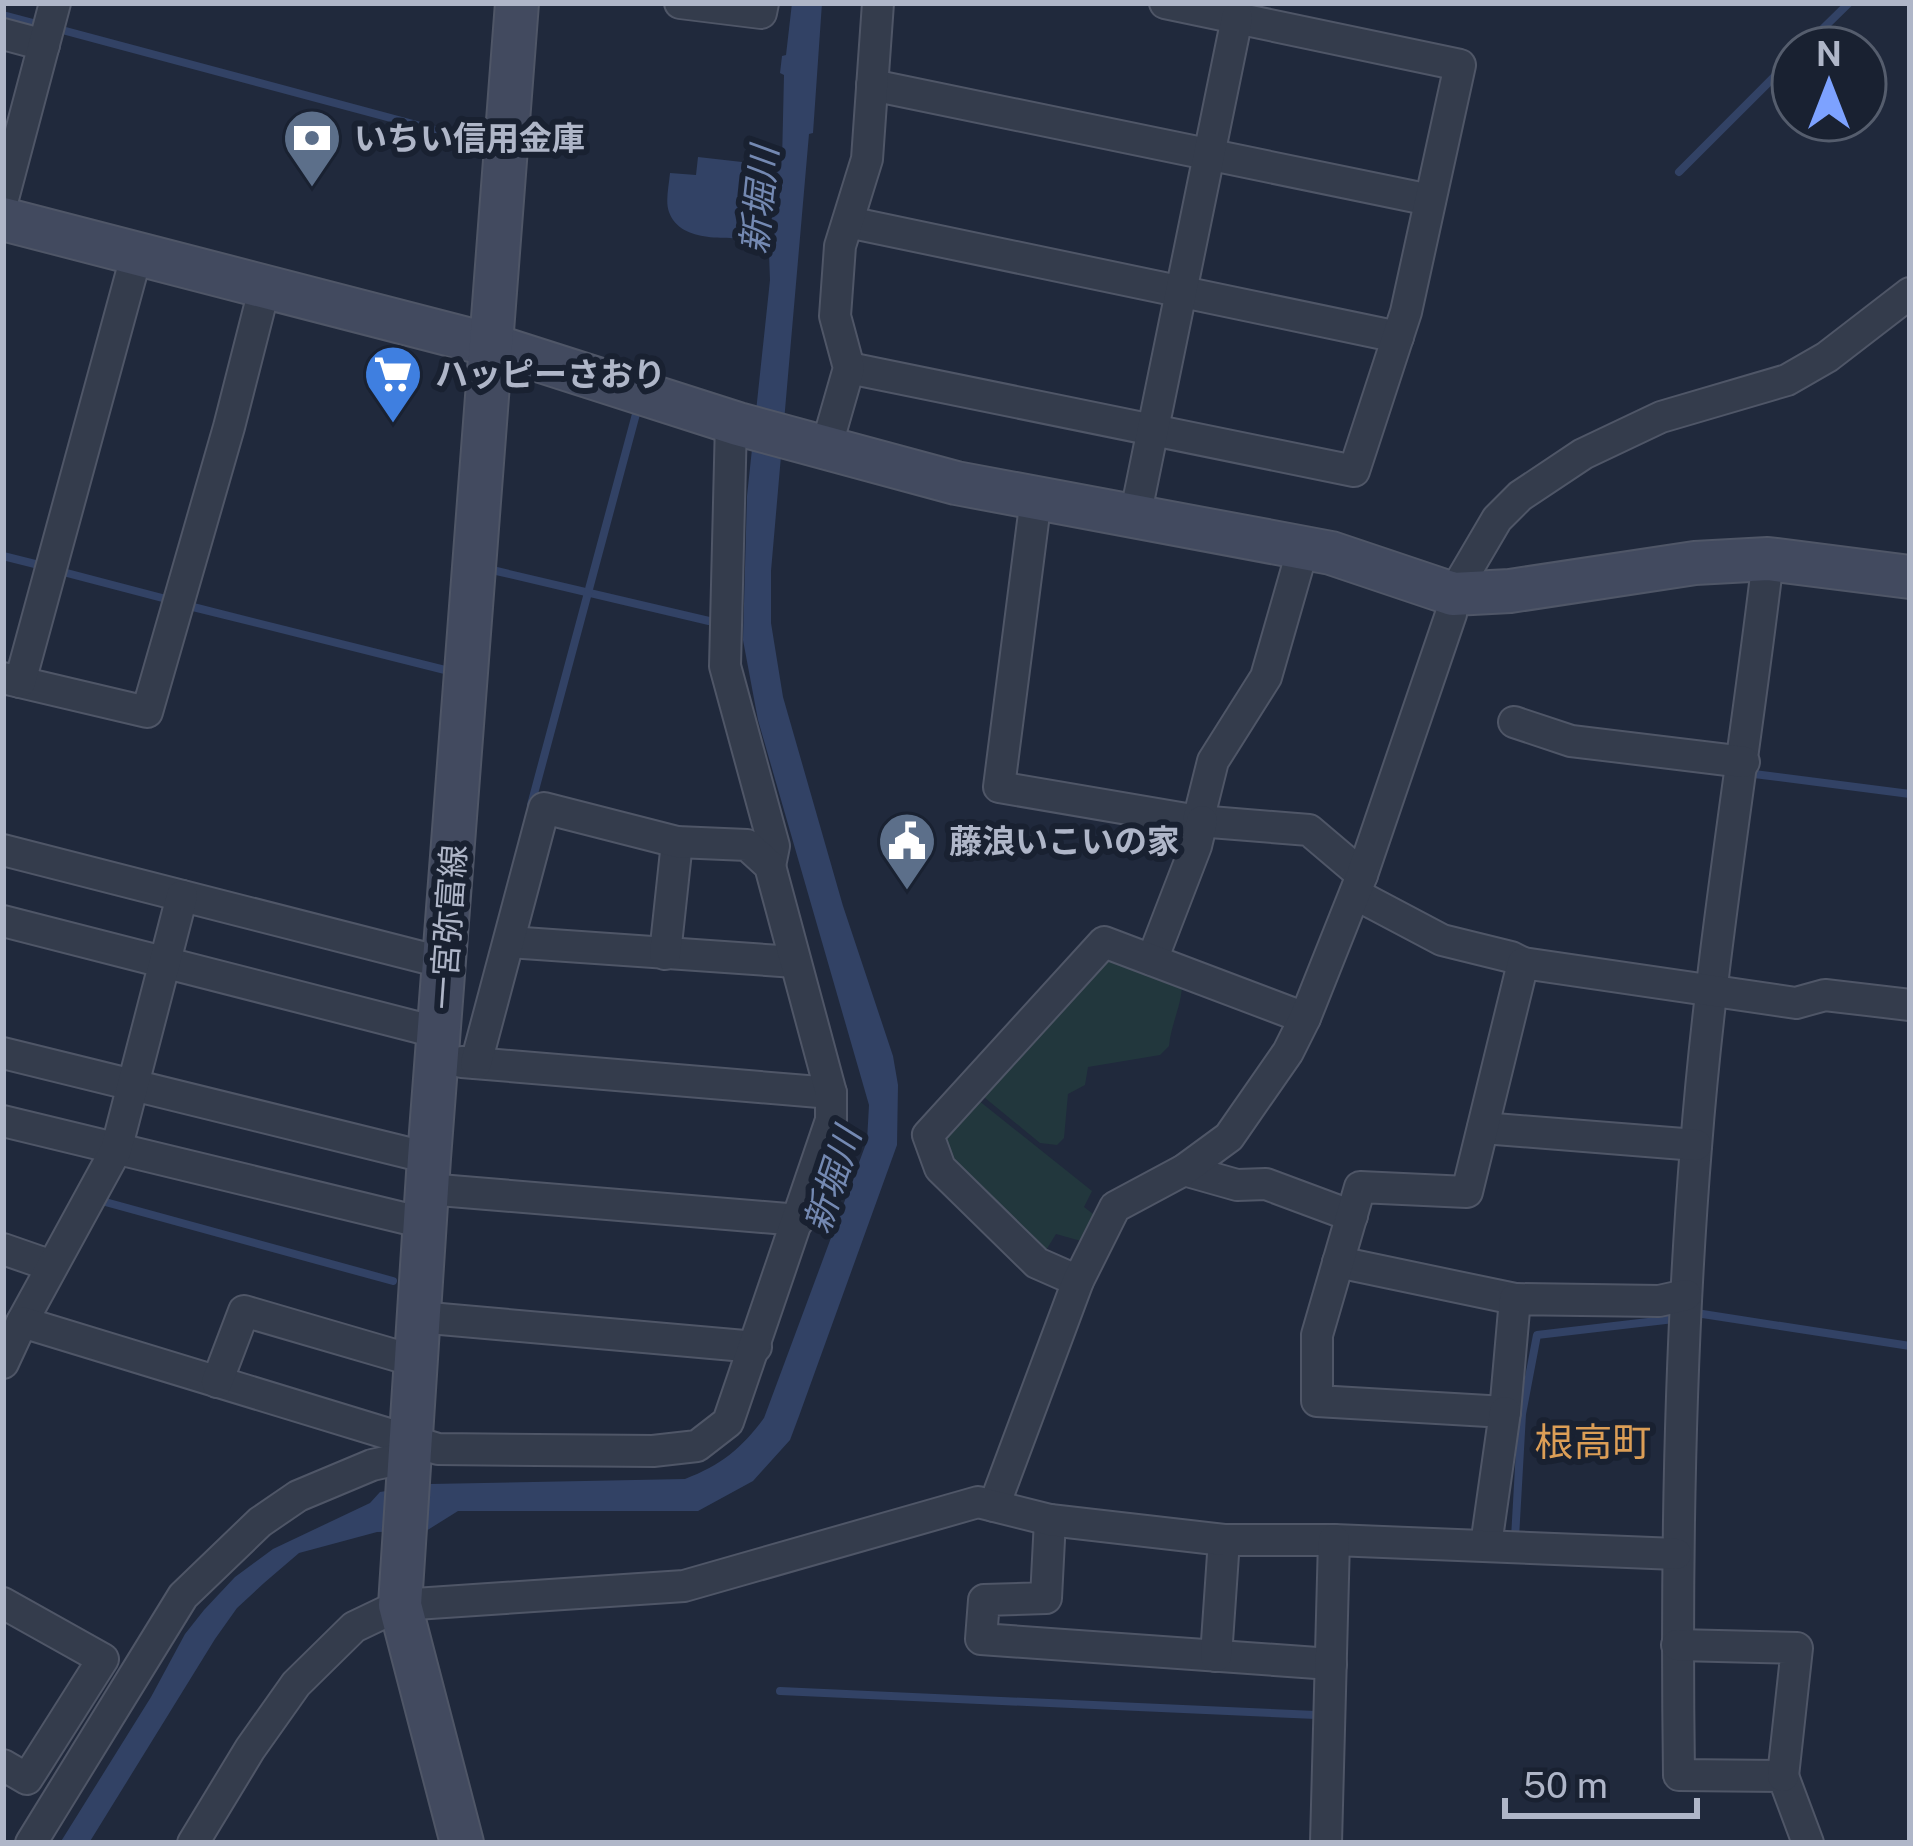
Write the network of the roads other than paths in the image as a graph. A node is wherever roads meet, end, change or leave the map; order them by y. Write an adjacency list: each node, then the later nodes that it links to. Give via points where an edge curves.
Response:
1 (55, 3): 9 (street)
2 (518, 3): 22 (street, 一宮弥富線)
3 (680, 3): 4 (street, via 761,13)
4 (763, 3)
5 (878, 3): 10 (street)
6 (1166, 3): 7 (street)
7 (1238, 18): 11 (street); 13 (street, via 1460,65)
8 (3, 34): 9 (street)
9 (44, 45): 12 (street)
10 (872, 85): 11 (street); 15 (street, via 867,159)
11 (1210, 154): 13 (street); 18 (street)
12 (3, 200)
13 (1430, 200): 21 (street)
14 (3, 219): 16 (street)
15 (848, 222): 18 (street); 23 (street, via 835,316)
16 (137, 253): 17 (street); 33 (street)
17 (265, 286): 22 (street); 33 (street, via 147,712)
18 (1181, 291): 21 (street); 25 (street)
19 (1910, 293): 20 (street)
20 (1898, 316): 32 (street, via 1787,380 1661,417 1559,469 1497,519)
21 (1398, 337): 25 (street, via 1354,471)
22 (494, 346): 24 (street); 47 (street, 一宮弥富線)
23 (849, 368): 25 (street); 26 (street)
24 (735, 423): 26 (street); 39 (street, via 725,666 774,846)
25 (1153, 430): 28 (street)
26 (813, 444): 27 (street)
27 (1036, 498): 28 (street); 36 (street, via 999,788)
28 (1135, 517): 29 (street)
29 (1303, 548): 32 (street); 36 (street, via 1266,677 1213,761)
30 (1768, 559): 31 (street); 32 (street); 35 (street)
31 (1910, 577)
32 (1454, 594): 40 (street)
33 (11, 680)
34 (1514, 722): 35 (street, via 1571,741)
35 (1744, 762): 50 (street)
36 (1200, 821): 40 (street, via 1309,830); 45 (street)
37 (677, 842): 39 (street, via 747,845); 43 (street, via 544,808); 44 (street)
38 (3, 850): 41 (street)
39 (770, 866): 46 (street)
40 (1359, 885): 48 (street, via 1442,940); 52 (street)
41 (182, 896): 47 (street); 49 (street)
42 (3, 921): 49 (street)
43 (509, 942): 44 (street); 53 (street)
44 (665, 955): 46 (street)
45 (1152, 960): 52 (street); 68 (street, via 1104,942 928,1135 940,1168 988,1216 1037,1263)
46 (795, 962): 56 (street)
47 (445, 963): 53 (street, 一宮弥富線)
48 (1522, 963): 50 (street); 58 (street)
49 (164, 964): 53 (street); 55 (street)
50 (1711, 991): 51 (street, via 1796,1004 1825,995); 59 (street)
51 (1910, 1005)
52 (1306, 1018): 61 (street, via 1229,1137)
53 (451, 1052): 56 (street); 62 (street, 一宮弥富線)
54 (3, 1053): 55 (street)
55 (132, 1086): 60 (street); 62 (street)
56 (831, 1093): 64 (street, via 831,1120)
57 (3, 1121): 60 (street)
58 (1483, 1127): 59 (street); 63 (street, via 1467,1192 1360,1187)
59 (1696, 1145): 69 (street)
60 (116, 1150): 62 (street); 67 (street)
61 (1184, 1170): 63 (street, via 1266,1184); 68 (street, via 1115,1207)
62 (427, 1190): 64 (street); 71 (street, 一宮弥富線)
63 (1352, 1216): 66 (street)
64 (799, 1220): 73 (street)
65 (3, 1249): 67 (street)
66 (1338, 1262): 70 (street); 77 (street, via 1317,1335 1317,1401)
67 (52, 1266): 72 (street)
68 (1078, 1281): 79 (street)
69 (1686, 1295): 70 (street); 84 (street)
70 (1515, 1299): 77 (street)
71 (418, 1317): 73 (street); 74 (street, 一宮弥富線)
72 (22, 1322): 75 (street); 76 (street)
73 (756, 1347): 78 (street, via 728,1422 697,1446)
74 (415, 1360): 76 (street, via 244,1311); 78 (street, 一宮弥富線)
75 (3, 1363)
76 (217, 1382): 78 (street)
77 (1505, 1412): 83 (street)
78 (408, 1456): 86 (street, 一宮弥富線); 92 (street, via 298,1496 199,1579)
79 (994, 1506): 80 (street); 86 (street, via 978,1502 684,1586)
80 (1050, 1520): 81 (street); 88 (street, via 1046,1598 984,1600 981,1639)
81 (1224, 1540): 82 (street); 88 (street)
82 (1334, 1540): 83 (street); 89 (street)
83 (1486, 1545): 84 (street)
84 (1676, 1554): 87 (street)
85 (3, 1603): 90 (street, via 103,1660 27,1779)
86 (400, 1605): 93 (street, via 354,1627 296,1684); 94 (street, 一宮弥富線)
87 (1677, 1646): 91 (street, via 1679,1775); 91 (street, via 1797,1648)
88 (1216, 1656): 89 (street)
89 (1330, 1664): 95 (street)
90 (3, 1765)
91 (1783, 1776): 96 (street)
92 (31, 1843)
93 (193, 1843)
94 (462, 1843)
95 (1326, 1843)
96 (1808, 1843)

